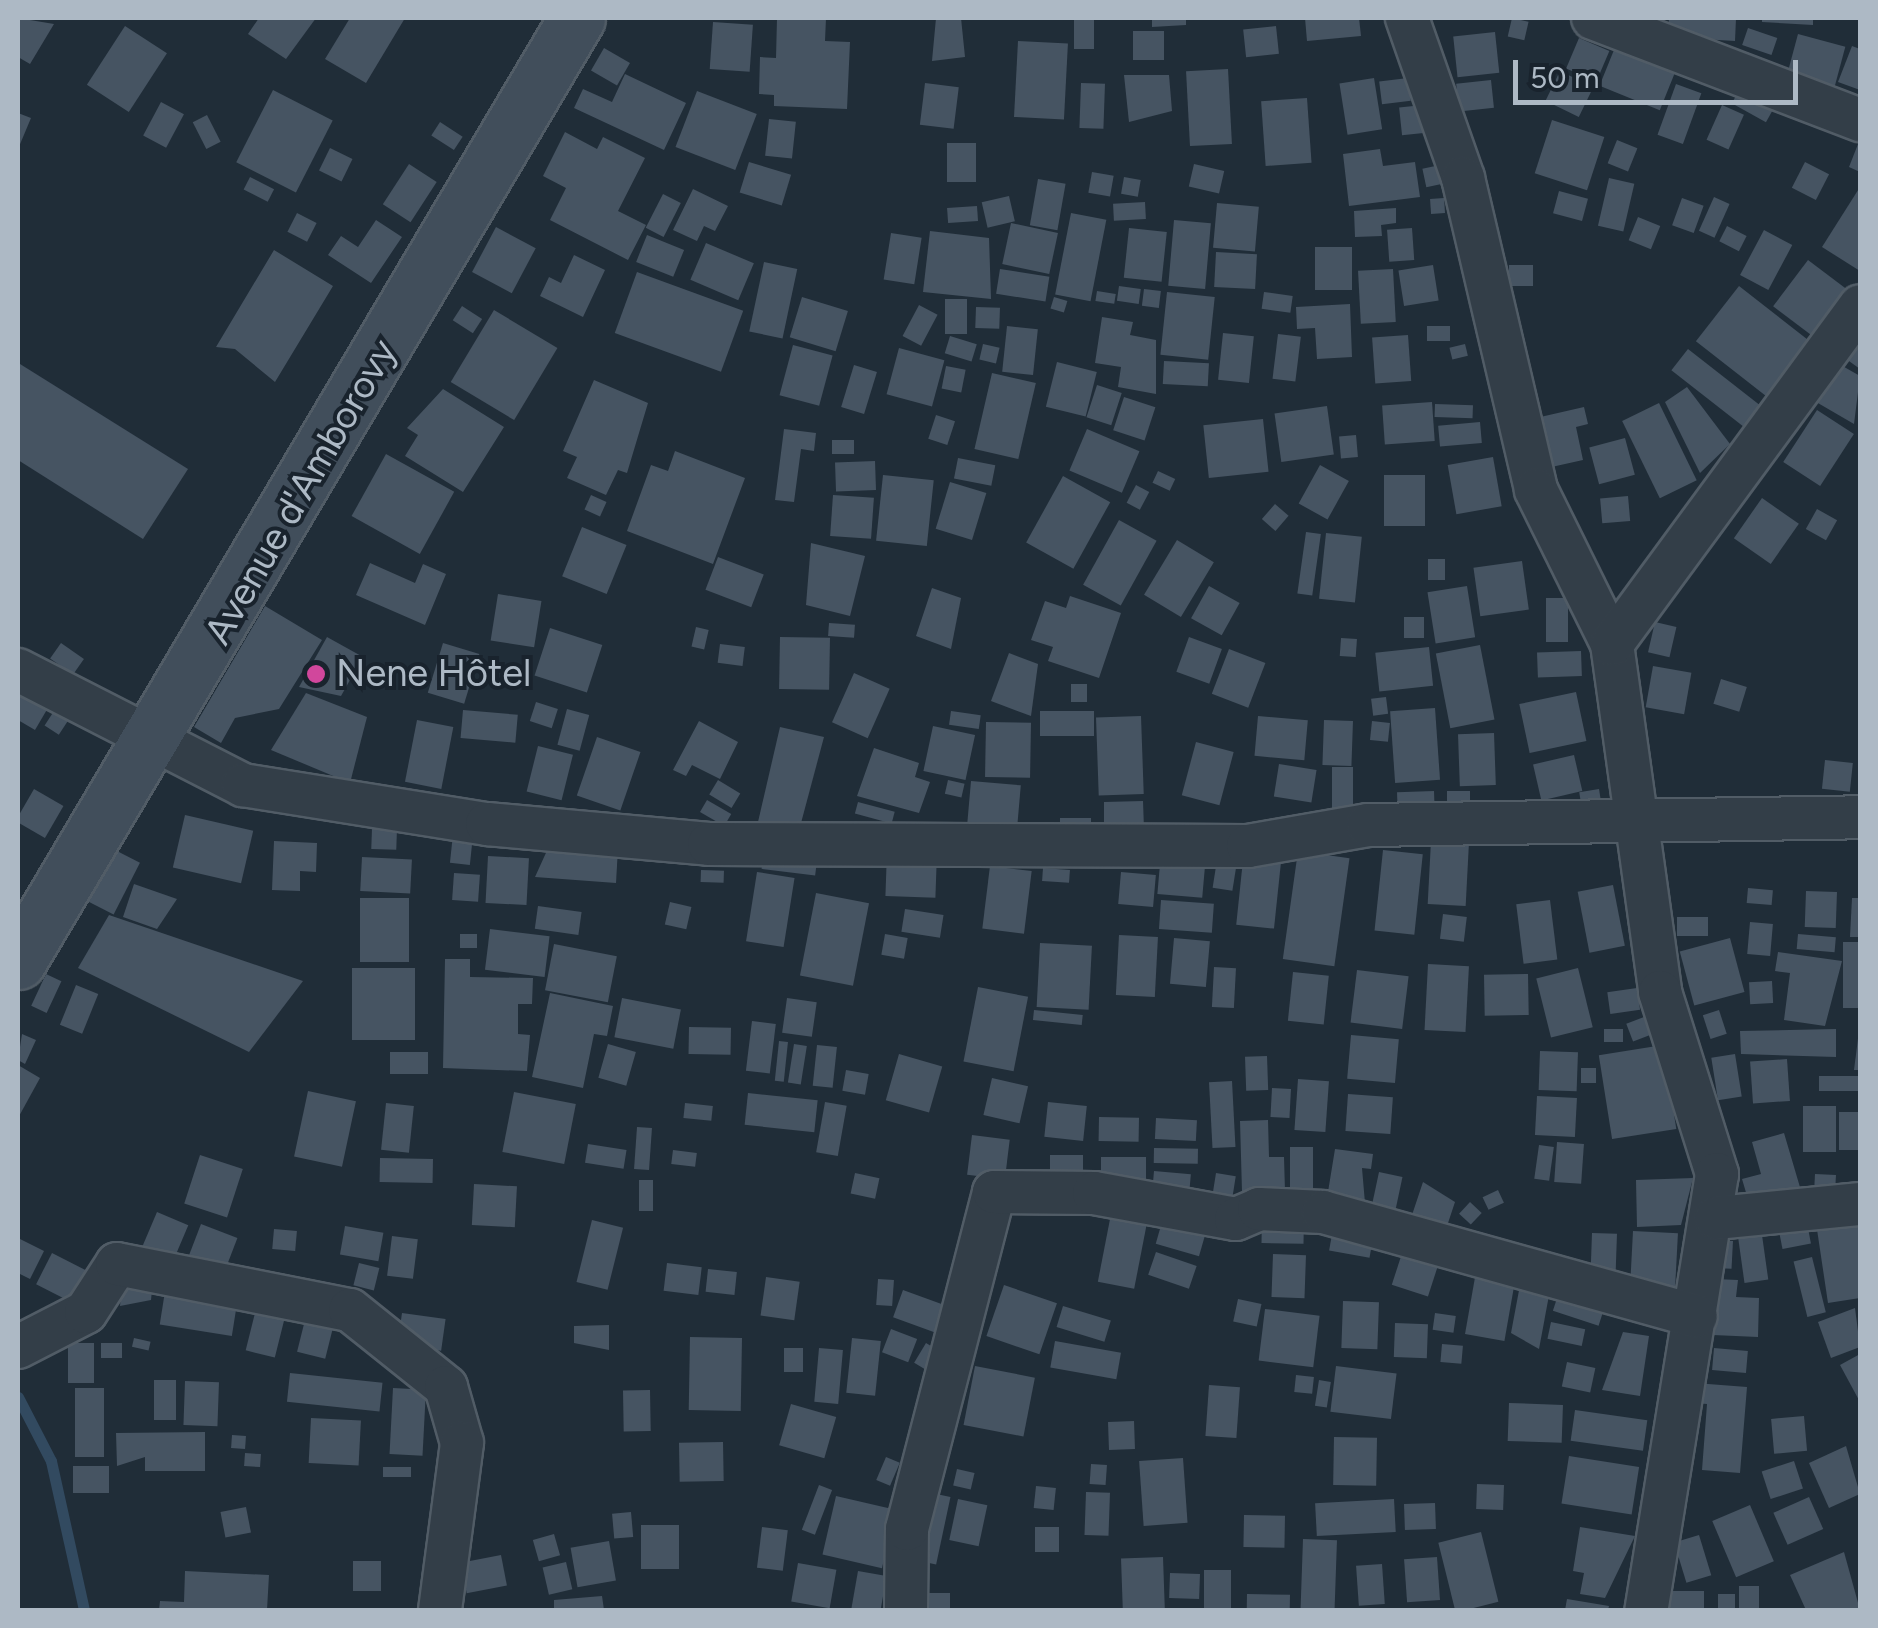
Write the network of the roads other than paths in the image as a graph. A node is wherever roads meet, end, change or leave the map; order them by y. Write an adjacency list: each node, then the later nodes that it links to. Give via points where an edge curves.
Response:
1 (577, 18): 8 (main road, Avenue d'Amborovy)
2 (1407, 18): 6 (street, via 1463,178 1536,490)
3 (1592, 18): 4 (street)
4 (1860, 120)
5 (1860, 306): 6 (street)
6 (1612, 644): 10 (street)
7 (18, 670): 8 (street)
8 (148, 744): 10 (street, via 242,786 486,824 709,844 1248,846 1368,825); 11 (main road, Avenue d'Amborovy)
9 (1860, 817): 10 (street)
10 (1642, 821): 13 (street, via 1660,992 1718,1174)
11 (18, 961)
12 (1860, 1204): 13 (street)
13 (1716, 1218): 14 (street)
14 (1696, 1316): 17 (street, via 1340,1215 1259,1209 1236,1219 1094,1193 994,1192 907,1529); 18 (street)
15 (18, 1347): 16 (street, via 86,1312 117,1264 350,1310 446,1387 462,1443)
16 (440, 1610)
17 (906, 1610)
18 (1646, 1610)

